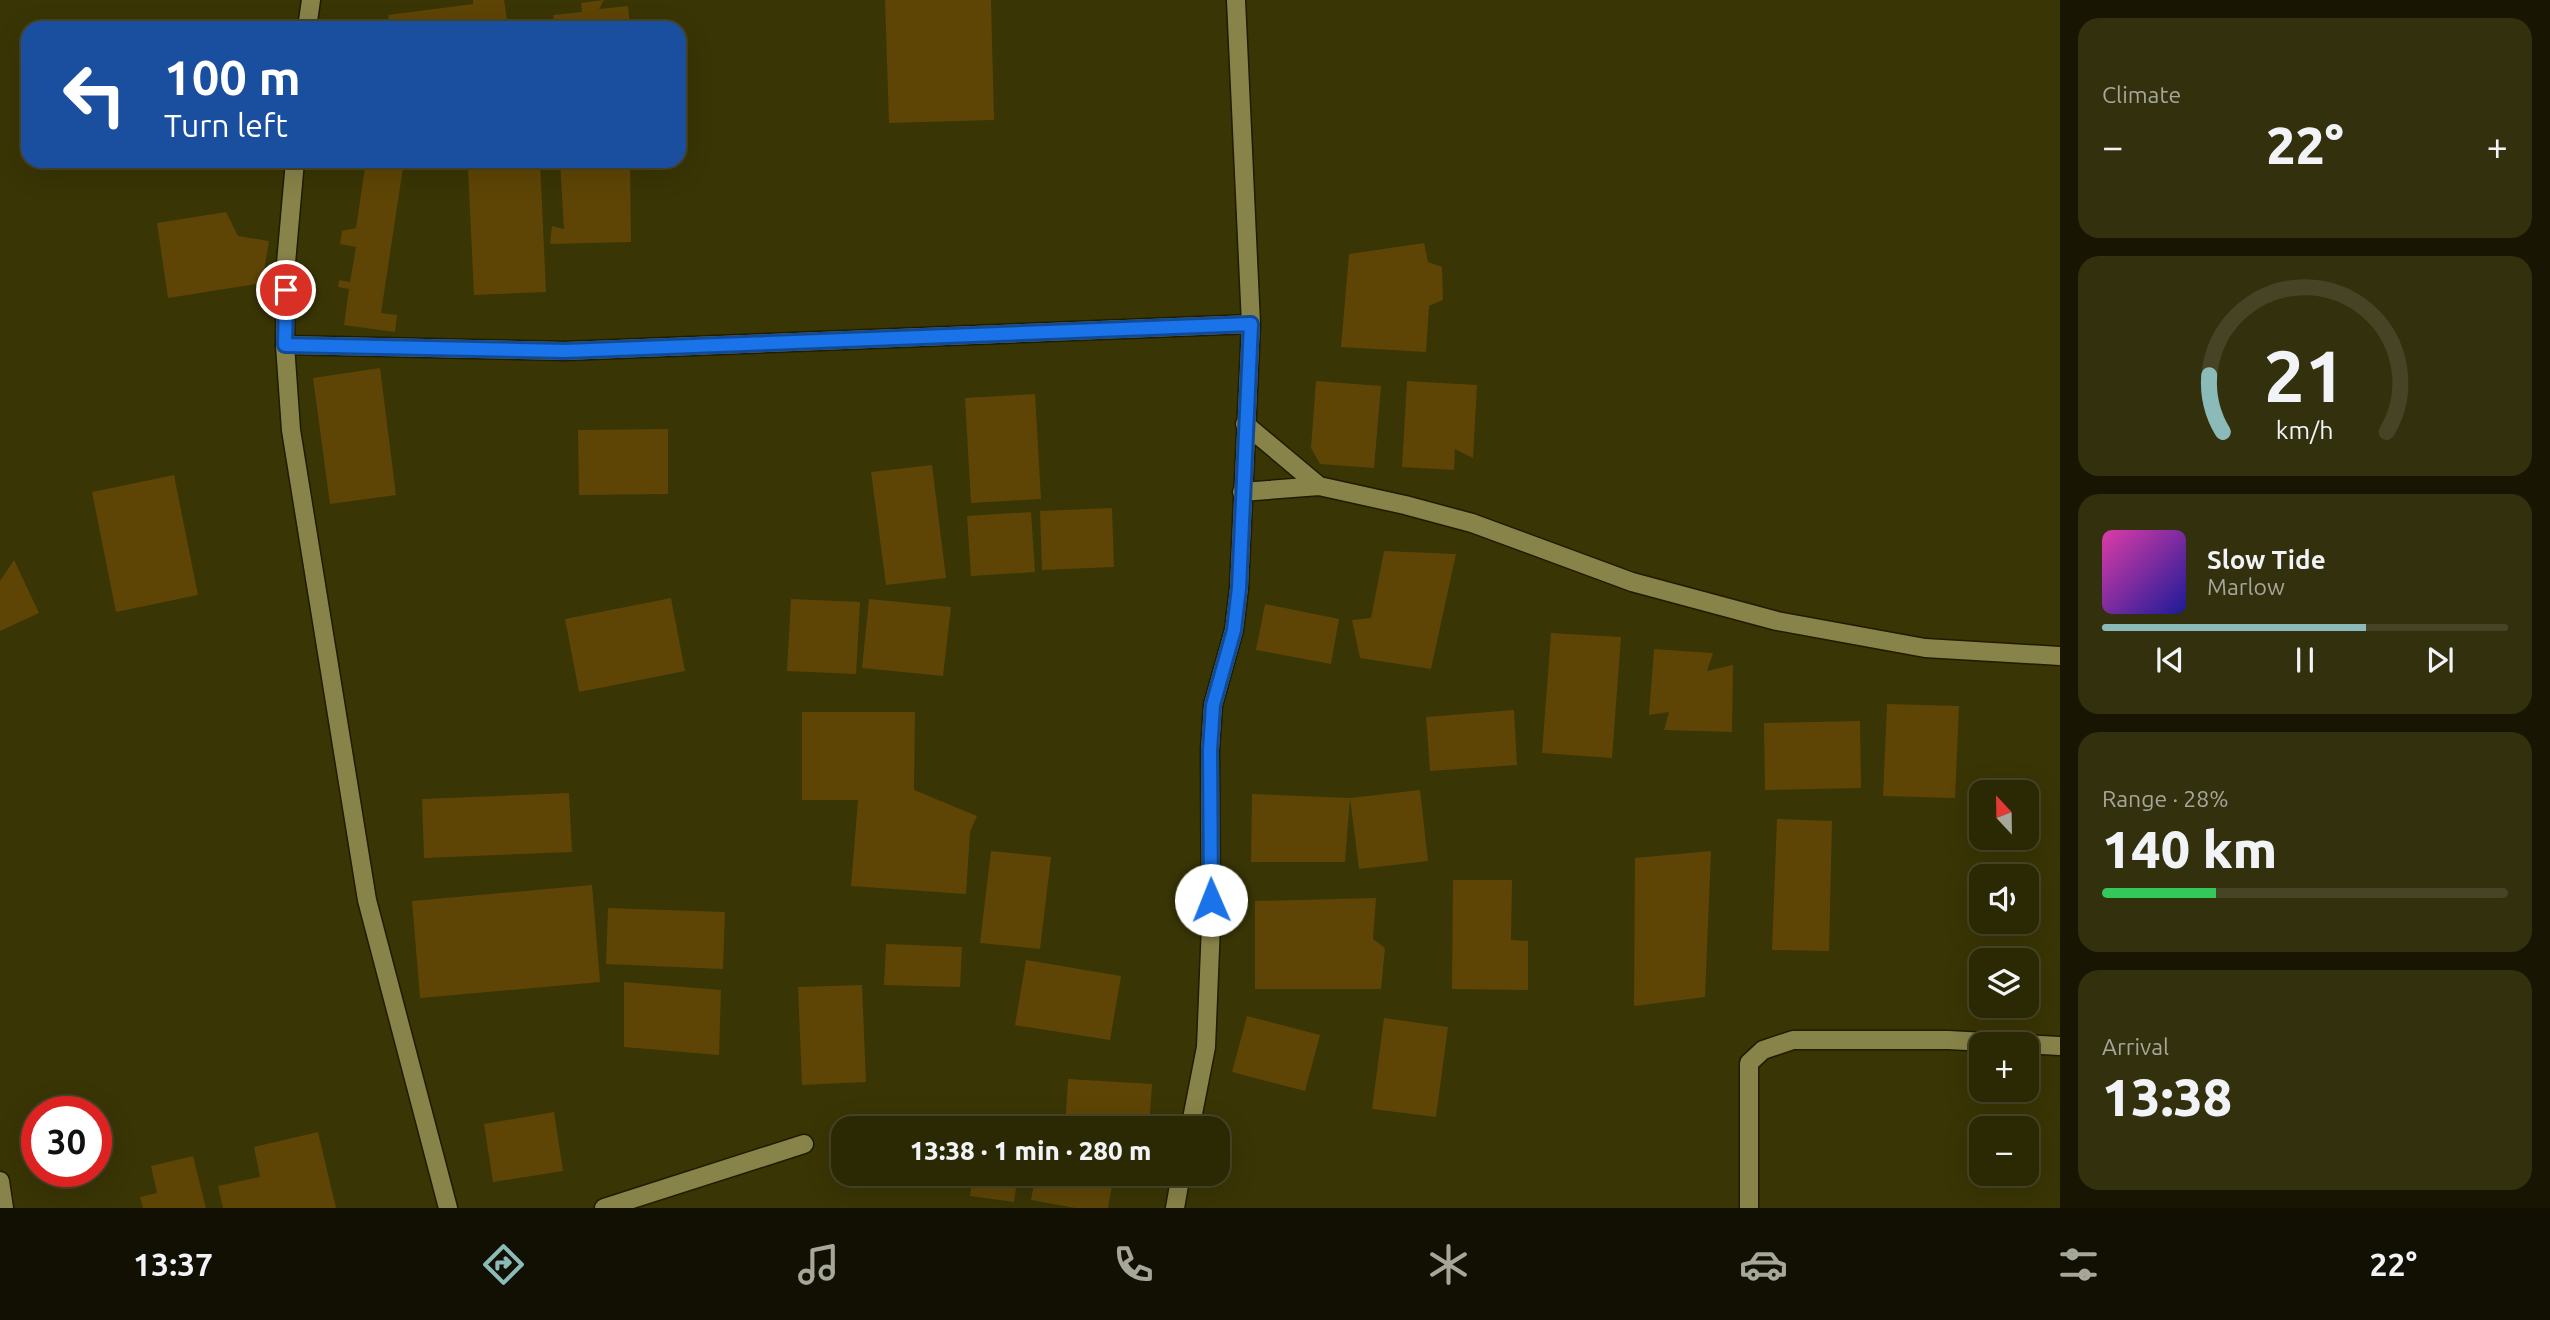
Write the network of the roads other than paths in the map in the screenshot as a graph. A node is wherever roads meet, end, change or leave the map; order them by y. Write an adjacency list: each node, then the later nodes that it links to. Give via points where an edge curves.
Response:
1 (311, 0): 3 (street)
2 (1236, 0): 5 (street)
3 (308, 21)
4 (294, 168): 6 (street)
5 (1251, 324): 6 (street, via 565,351); 7 (street)
6 (285, 345): 17 (street, via 291,430 367,900)
7 (1245, 424): 8 (street); 9 (street)
8 (1319, 486): 9 (street); 10 (street, via 1472,523 1632,582 1777,621 1925,648)
9 (1242, 492): 12 (street, via 1234,630 1213,705 1206,1047)
10 (2060, 656)
11 (2060, 1046): 20 (street, via 1793,1040 1763,1050 1749,1063)
12 (1193, 1116)
13 (804, 1144): 18 (street)
14 (0, 1181): 16 (street)
15 (1179, 1186): 19 (street)
16 (4, 1208)
17 (448, 1208)
18 (604, 1208)
19 (1175, 1208)
20 (1749, 1208)

